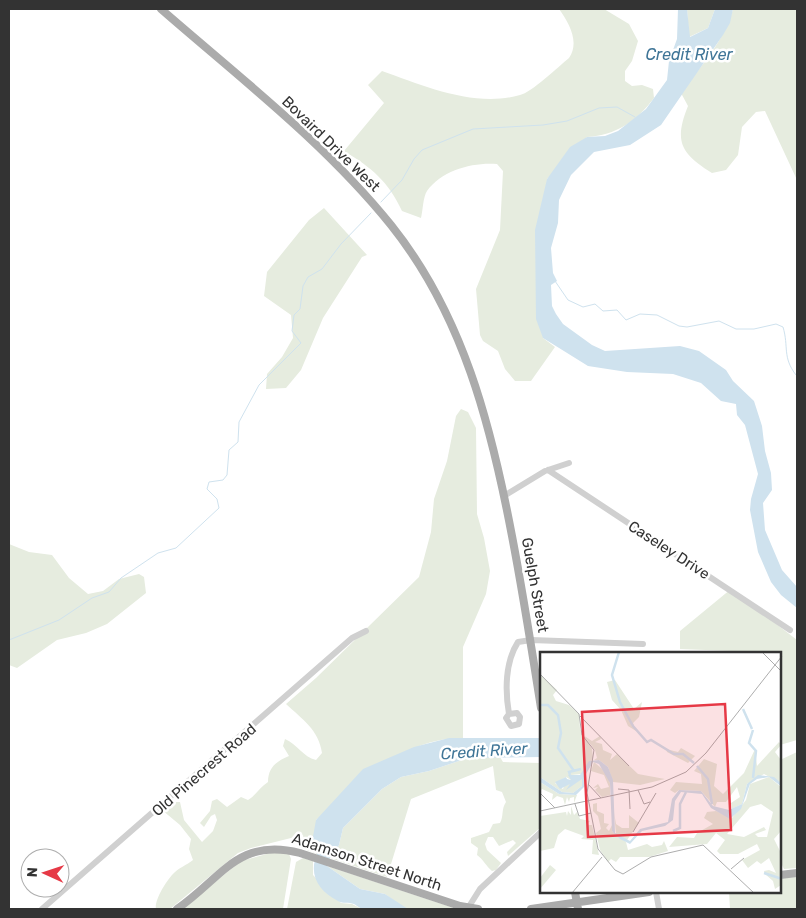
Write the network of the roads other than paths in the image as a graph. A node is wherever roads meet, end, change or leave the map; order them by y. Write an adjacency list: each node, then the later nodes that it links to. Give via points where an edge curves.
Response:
1 (161, 9): 4 (main road, Bovaird Drive West, via 308,138 362,190 391,224 424,272 456,332 489,428)
2 (569, 463): 3 (street)
3 (548, 470): 4 (street); 5 (street, Caseley Drive)
4 (504, 496): 7 (main road, Guelph Street)
5 (790, 630)
6 (366, 632): 19 (street, Old Pinecrest Road, via 352,638)
7 (531, 640): 8 (street); 9 (main road, Guelph Street); 10 (street, via 518,642 513,650 507,682)
8 (643, 644)
9 (540, 701)
10 (509, 714)
11 (540, 833): 18 (street, via 480,889)
12 (797, 873): 13 (main road)
13 (781, 875)
14 (576, 893): 17 (main road)
15 (644, 893): 17 (main road)
16 (656, 893): 23 (street)
17 (578, 906): 22 (main road)
18 (468, 908): 20 (main road, Adamson Street North, via 309,856 274,848 250,852 233,862); 21 (main road, Adamson Street North)
19 (42, 909)
20 (177, 909)
21 (478, 909)
22 (531, 909)
23 (658, 909)

